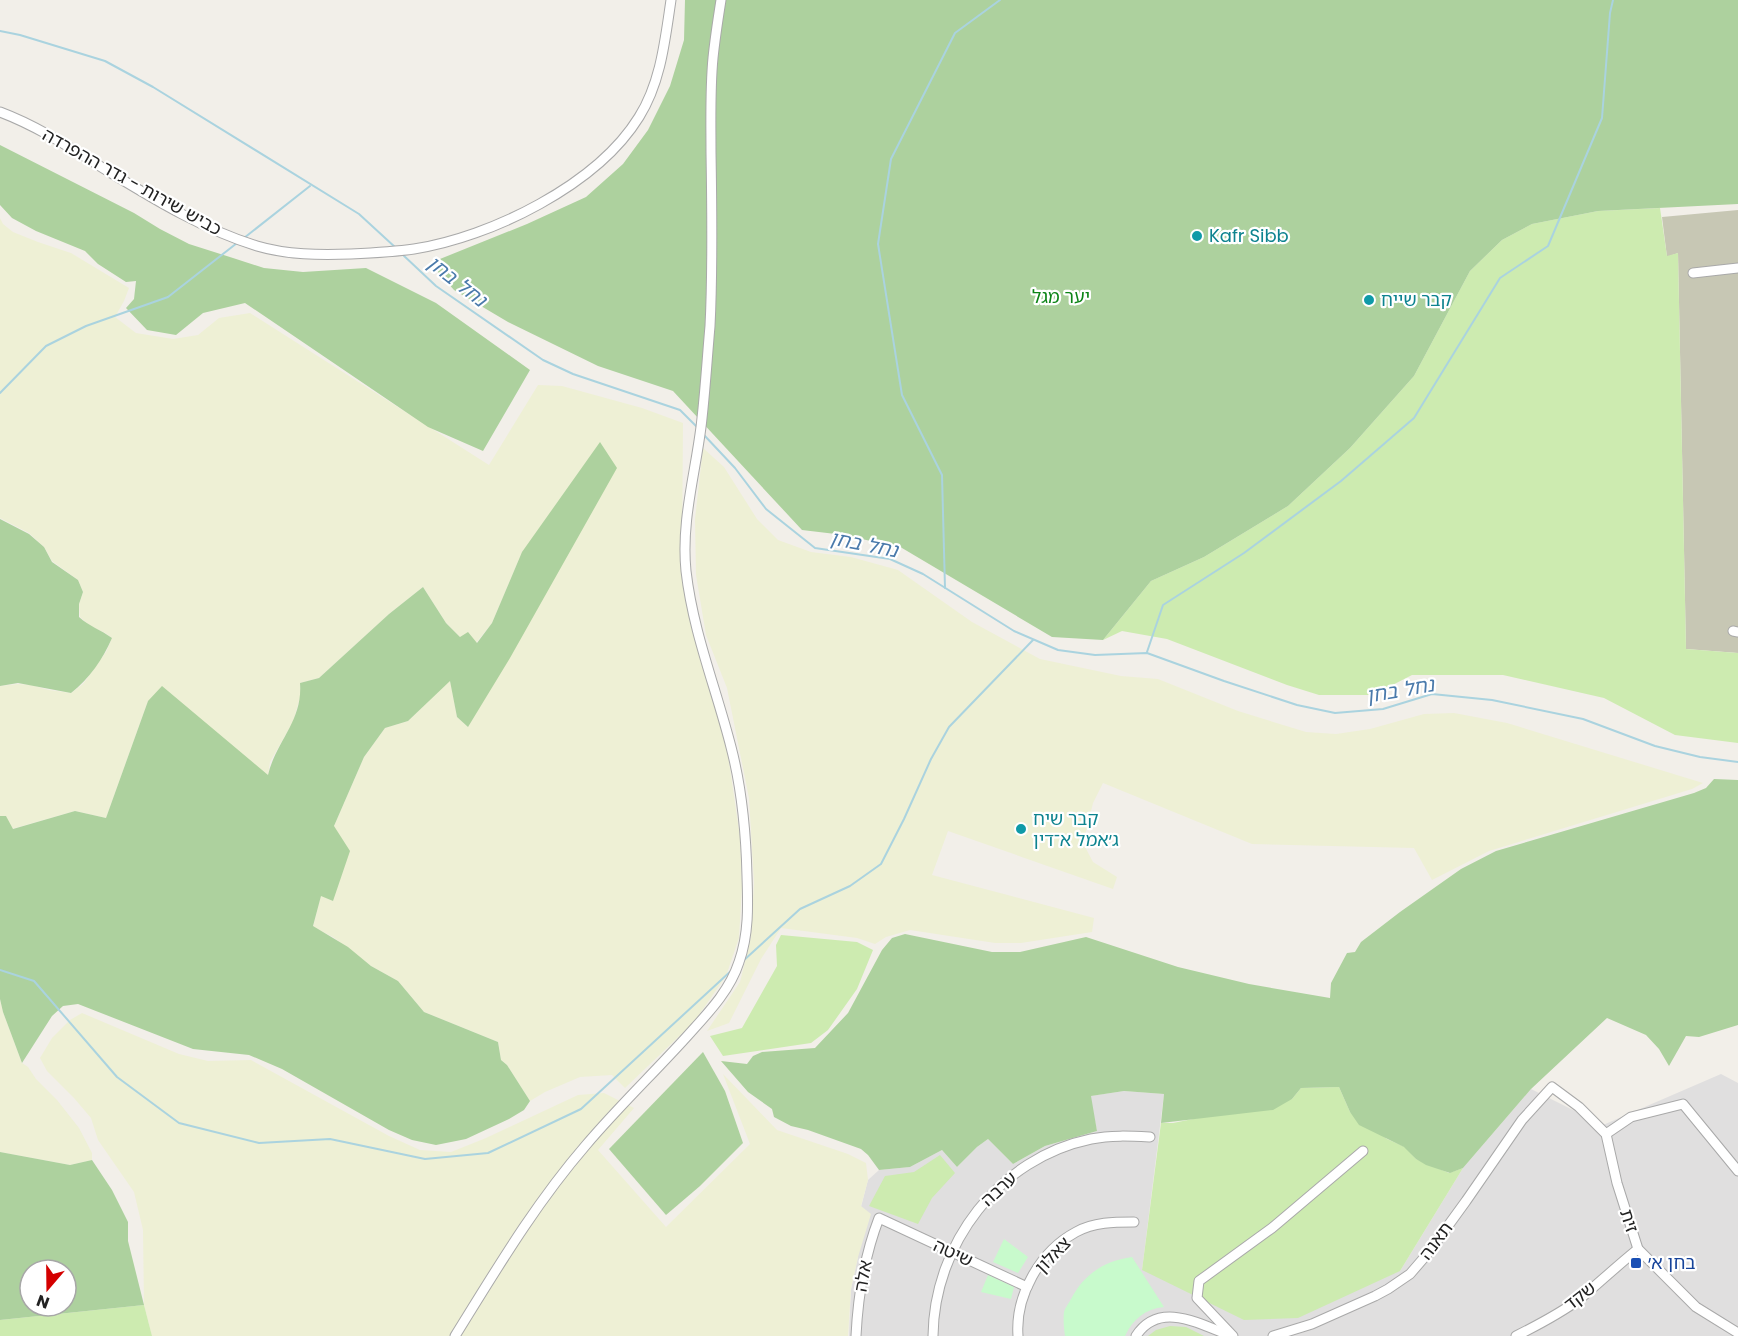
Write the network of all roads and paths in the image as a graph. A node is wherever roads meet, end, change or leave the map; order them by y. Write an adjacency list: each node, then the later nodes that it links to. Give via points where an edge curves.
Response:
1 (671, 0): 3 (street, כביש שירות - גדר ההפרדה, via 653,91 639,118 597,166 505,222 414,249 310,255 259,247 193,220 48,133)
2 (721, 0): 16 (street, via 713,60 710,324 701,429 685,541 694,617 740,791 746,852 746,933 740,962 718,1001 587,1144 544,1197)
3 (0, 112)
4 (1738, 268): 5 (street)
5 (1694, 273)
6 (1606, 1134): 9 (street, via 1630,1117 1683,1104); 12 (street, זית); 22 (street, תאנה, via 1552,1086 1522,1120 1410,1274 1375,1296 1312,1324)
7 (1150, 1137): 13 (street, ערבה, via 1092,1139 1039,1158 987,1199)
8 (1363, 1151): 21 (street, via 1272,1228 1199,1281 1197,1298)
9 (1738, 1171)
10 (879, 1218): 13 (street, שיטה); 17 (street, אלה, via 864,1267)
11 (1134, 1222): 14 (street, צאלון, via 1101,1223 1075,1232 1052,1251)
12 (1638, 1249): 15 (street, זית, via 1696,1307); 23 (street, שקד, via 1579,1299)
13 (952, 1252): 14 (street, שיטה); 18 (street, ערבה, via 942,1281)
14 (1028, 1287): 19 (street, צאלון, via 1020,1309)
15 (1738, 1333)
16 (455, 1336)
17 (856, 1336)
18 (933, 1336)
19 (1018, 1336)
20 (1136, 1336): 21 (street, via 1146,1323 1171,1317)
21 (1232, 1336)
22 (1273, 1336)
23 (1516, 1336)

